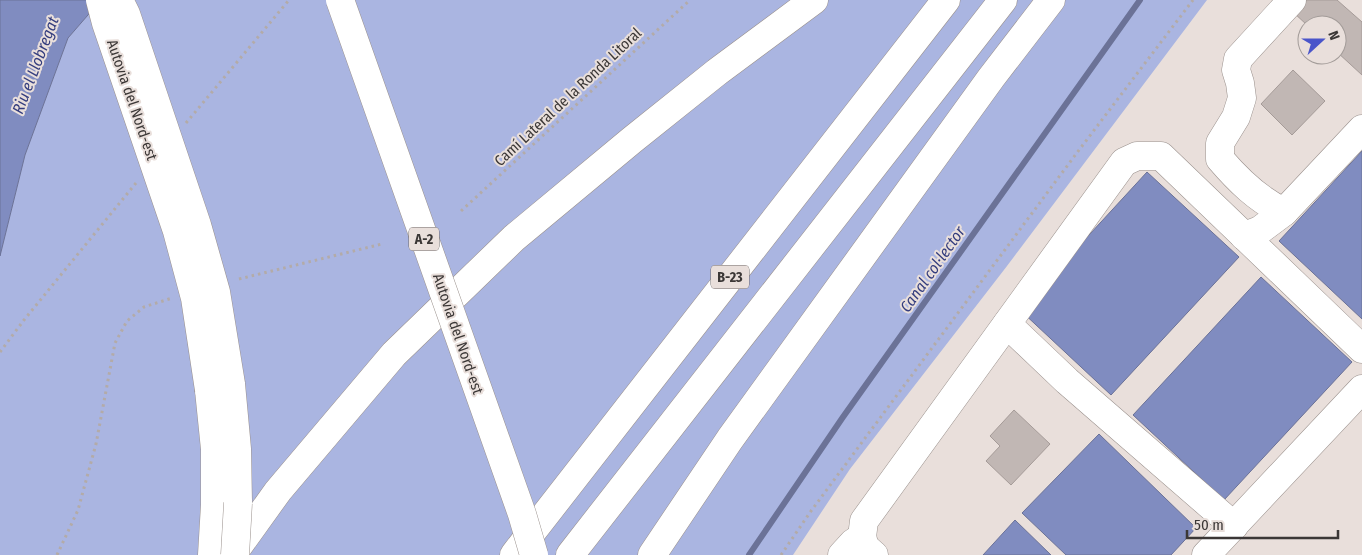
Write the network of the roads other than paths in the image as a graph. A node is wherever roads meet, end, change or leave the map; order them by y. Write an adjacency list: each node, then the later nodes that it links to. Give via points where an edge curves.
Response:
1 (100, 0): 14 (main road, Autovia del Nord-est, bridge, via 177,231)
2 (119, 0): 14 (main road, bridge, via 197,225 216,292)
3 (340, 0): 22 (main road, Autovia del Nord-est / A-2, bridge)
4 (814, 0): 20 (main road, via 632,140 507,245 394,354 278,491)
5 (946, 0): 21 (main road, B-23)
6 (1003, 0): 23 (main road, B-23)
7 (1051, 0): 24 (main road, via 730,439)
8 (1292, 0): 10 (main road, via 1238,59 1236,70 1242,98 1236,116 1220,143 1220,159 1238,180 1270,206)
9 (1362, 129): 10 (main road)
10 (1284, 212): 11 (main road, via 1260,230)
11 (1244, 236): 12 (main road, via 1160,156 1138,156 1124,162); 13 (main road)
12 (1007, 324): 17 (main road, via 1067,381); 18 (main road, via 864,521)
13 (1362, 349)
14 (220, 387): 16 (main road, via 237,449)
15 (1362, 390): 17 (main road)
16 (226, 504): 19 (main road); 20 (main road, bridge)
17 (1234, 526): 26 (main road)
18 (868, 546): 25 (main road, via 853,543)
19 (212, 555)
20 (233, 555)
21 (514, 555)
22 (534, 555)
23 (570, 555)
24 (652, 555)
25 (842, 555)
26 (1206, 555)

